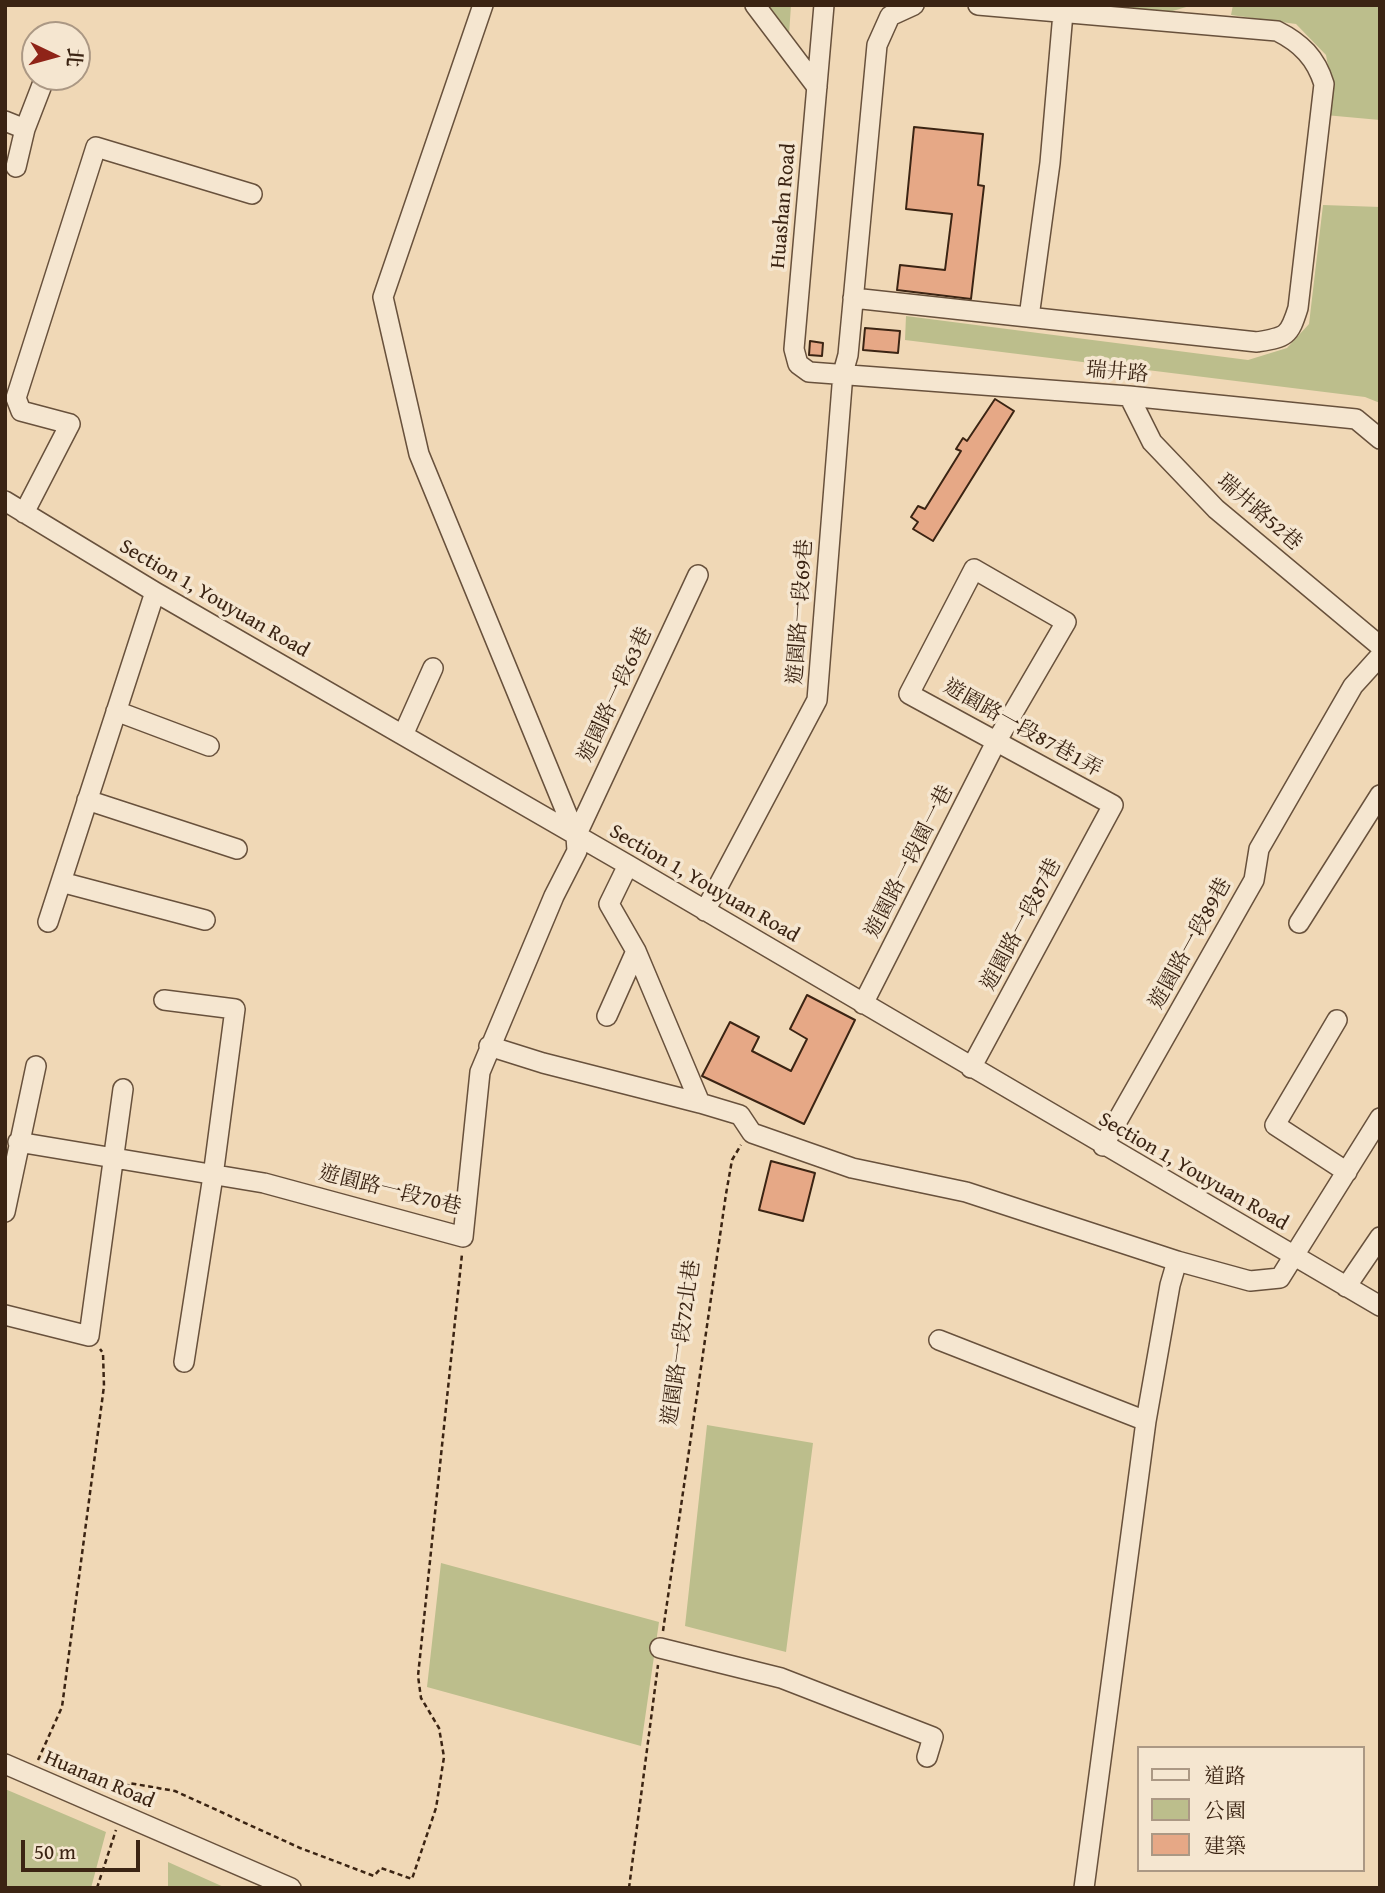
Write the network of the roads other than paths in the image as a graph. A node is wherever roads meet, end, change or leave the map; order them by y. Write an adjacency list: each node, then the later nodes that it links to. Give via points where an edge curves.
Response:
1 (483, 5): 33 (street, via 383,297 419,454)
2 (755, 5): 7 (street)
3 (824, 5): 7 (street, Huashan Road)
4 (914, 5): 13 (street, 遊園路一段69巷, via 890,16 877,45)
5 (978, 5): 6 (street)
6 (1063, 13): 14 (street, via 1050,163); 14 (street, via 1277,31 1296,41 1318,63 1324,84 1298,308 1291,330 1281,338 1257,342)
7 (817, 87): 15 (street, Huashan Road, via 794,349 798,364 809,372)
8 (40, 91): 10 (street)
9 (5, 121): 10 (street)
10 (25, 128): 11 (street)
11 (16, 167)
12 (253, 194): 19 (street, via 96,147 16,398 21,411 70,424)
13 (853, 298): 14 (street); 15 (street, 遊園路一段69巷)
14 (1029, 317)
15 (843, 373): 16 (street, 瑞井路); 37 (street, 遊園路一段69巷, via 817,700)
16 (1129, 396): 17 (street, 瑞井路, via 1356,419); 22 (street, 瑞井路52巷, via 1152,442 1216,509)
17 (1380, 439)
18 (5, 501): 19 (street, Section 1, Youyuan Road)
19 (24, 513): 21 (street, Section 1, Youyuan Road)
20 (698, 575): 33 (street, 遊園路一段63巷)
21 (155, 592): 26 (street); 27 (street, Section 1, Youyuan Road)
22 (1380, 646)
23 (1380, 656): 53 (street, 遊園路一段89巷, via 1353,686 1259,849 1254,880)
24 (433, 668): 27 (street)
25 (909, 694): 28 (street, 遊園路一段87巷1弄); 28 (street, 遊園路一段園一巷, via 974,569 1066,622)
26 (116, 711): 29 (street); 31 (street)
27 (403, 735): 33 (street, Section 1, Youyuan Road)
28 (996, 742): 32 (street, 遊園路一段87巷1弄); 43 (street, 遊園路一段園一巷)
29 (209, 746)
30 (1380, 794): 40 (street)
31 (87, 800): 34 (street); 36 (street)
32 (1113, 805): 48 (street, 遊園路一段87巷)
33 (576, 836): 35 (street, Section 1, Youyuan Road); 46 (street, 遊園路一段70巷, via 577,851)
34 (237, 849)
35 (628, 865): 37 (street, Section 1, Youyuan Road); 41 (street, via 610,904)
36 (61, 882): 38 (street); 39 (street)
37 (705, 911): 43 (street, Section 1, Youyuan Road)
38 (205, 920)
39 (48, 922)
40 (1299, 923)
41 (636, 951): 44 (street); 50 (street)
42 (164, 1000): 56 (street, via 235,1009)
43 (863, 1004): 48 (street, Section 1, Youyuan Road)
44 (607, 1016)
45 (1338, 1020): 55 (street, via 1275,1125)
46 (489, 1046): 50 (street); 56 (street, 遊園路一段70巷, via 480,1072 463,1237 264,1183)
47 (36, 1066): 52 (street)
48 (971, 1068): 53 (street, Section 1, Youyuan Road)
49 (123, 1089): 54 (street)
50 (700, 1103): 60 (street, via 740,1115 752,1133 852,1168 966,1192)
51 (1380, 1118): 55 (street)
52 (18, 1142): 54 (street, 遊園路一段70巷); 57 (street)
53 (1103, 1146): 59 (street, Section 1, Youyuan Road)
54 (114, 1158): 56 (street, 遊園路一段70巷); 63 (street, via 89,1336)
55 (1347, 1172): 59 (street)
56 (213, 1176): 65 (street)
57 (5, 1212)
58 (1380, 1237): 61 (street)
59 (1295, 1257): 60 (street, via 1280,1278 1263,1282); 61 (street, Section 1, Youyuan Road)
60 (1177, 1261): 66 (street)
61 (1346, 1287): 62 (street, Section 1, Youyuan Road)
62 (1380, 1306)
63 (5, 1315)
64 (939, 1340): 66 (street)
65 (184, 1362)
66 (1146, 1421): 71 (street)
67 (660, 1648): 68 (street, via 781,1678 933,1737)
68 (927, 1757)
69 (5, 1764): 70 (street, Huanan Road)
70 (291, 1888)
71 (1084, 1888)

